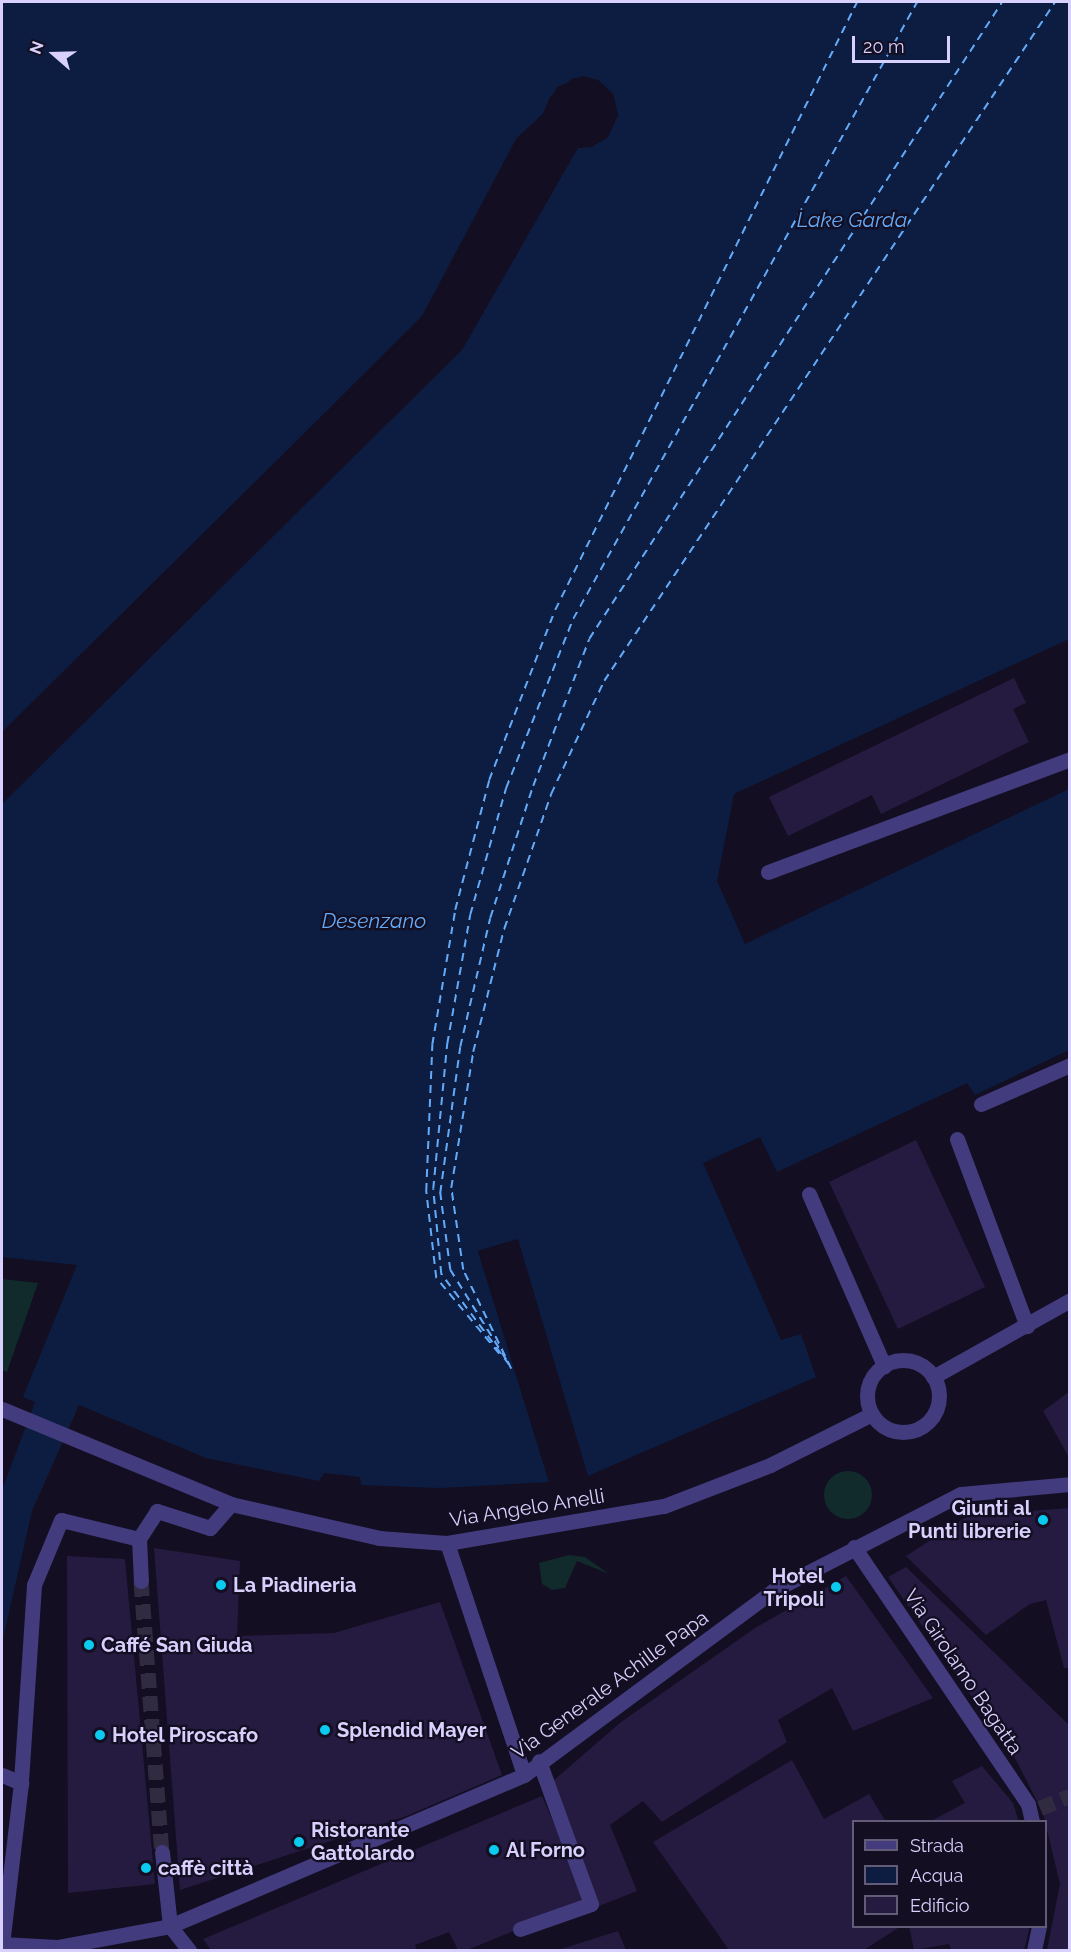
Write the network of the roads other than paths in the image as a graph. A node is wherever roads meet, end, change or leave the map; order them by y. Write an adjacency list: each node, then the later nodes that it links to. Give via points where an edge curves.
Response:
1 (1070, 759): 2 (street)
2 (768, 872)
3 (1070, 1065): 4 (street)
4 (981, 1104)
5 (957, 1139): 8 (street)
6 (809, 1194): 9 (street)
7 (1070, 1300): 8 (street)
8 (1027, 1326): 10 (street)
9 (884, 1366): 10 (street, via 911,1361); 12 (street, via 867,1393)
10 (933, 1377): 12 (street, via 939,1399 922,1427 900,1432)
11 (6, 1410): 14 (street, Via Angelo Anelli)
12 (872, 1414): 16 (street, Via Angelo Anelli, via 770,1465 664,1506)
13 (1070, 1484): 17 (street, Via Generale Achille Papa, via 961,1494)
14 (231, 1504): 15 (street, via 210,1528 157,1511); 16 (street, Via Angelo Anelli, via 379,1538)
15 (139, 1539): 18 (street); 22 (street, via 61,1520 33,1585)
16 (447, 1543): 21 (street)
17 (854, 1547): 19 (street, Via Generale Achille Papa, via 774,1590); 23 (street, Via Girolamo Bagatta)
18 (141, 1581)
19 (539, 1761): 21 (street, Via Generale Achille Papa); 27 (street, via 591,1904)
20 (2, 1775): 22 (street)
21 (524, 1775): 25 (street, Via Generale Achille Papa)
22 (21, 1783): 28 (street)
23 (1034, 1814)
24 (162, 1852): 25 (street)
25 (170, 1926): 29 (street, Via Generale Achille Papa); 30 (street)
26 (1039, 1928): 31 (street)
27 (520, 1929)
28 (2, 1944): 29 (street, Via Generale Achille Papa)
29 (57, 1949)
30 (189, 1950)
31 (1034, 1950)

